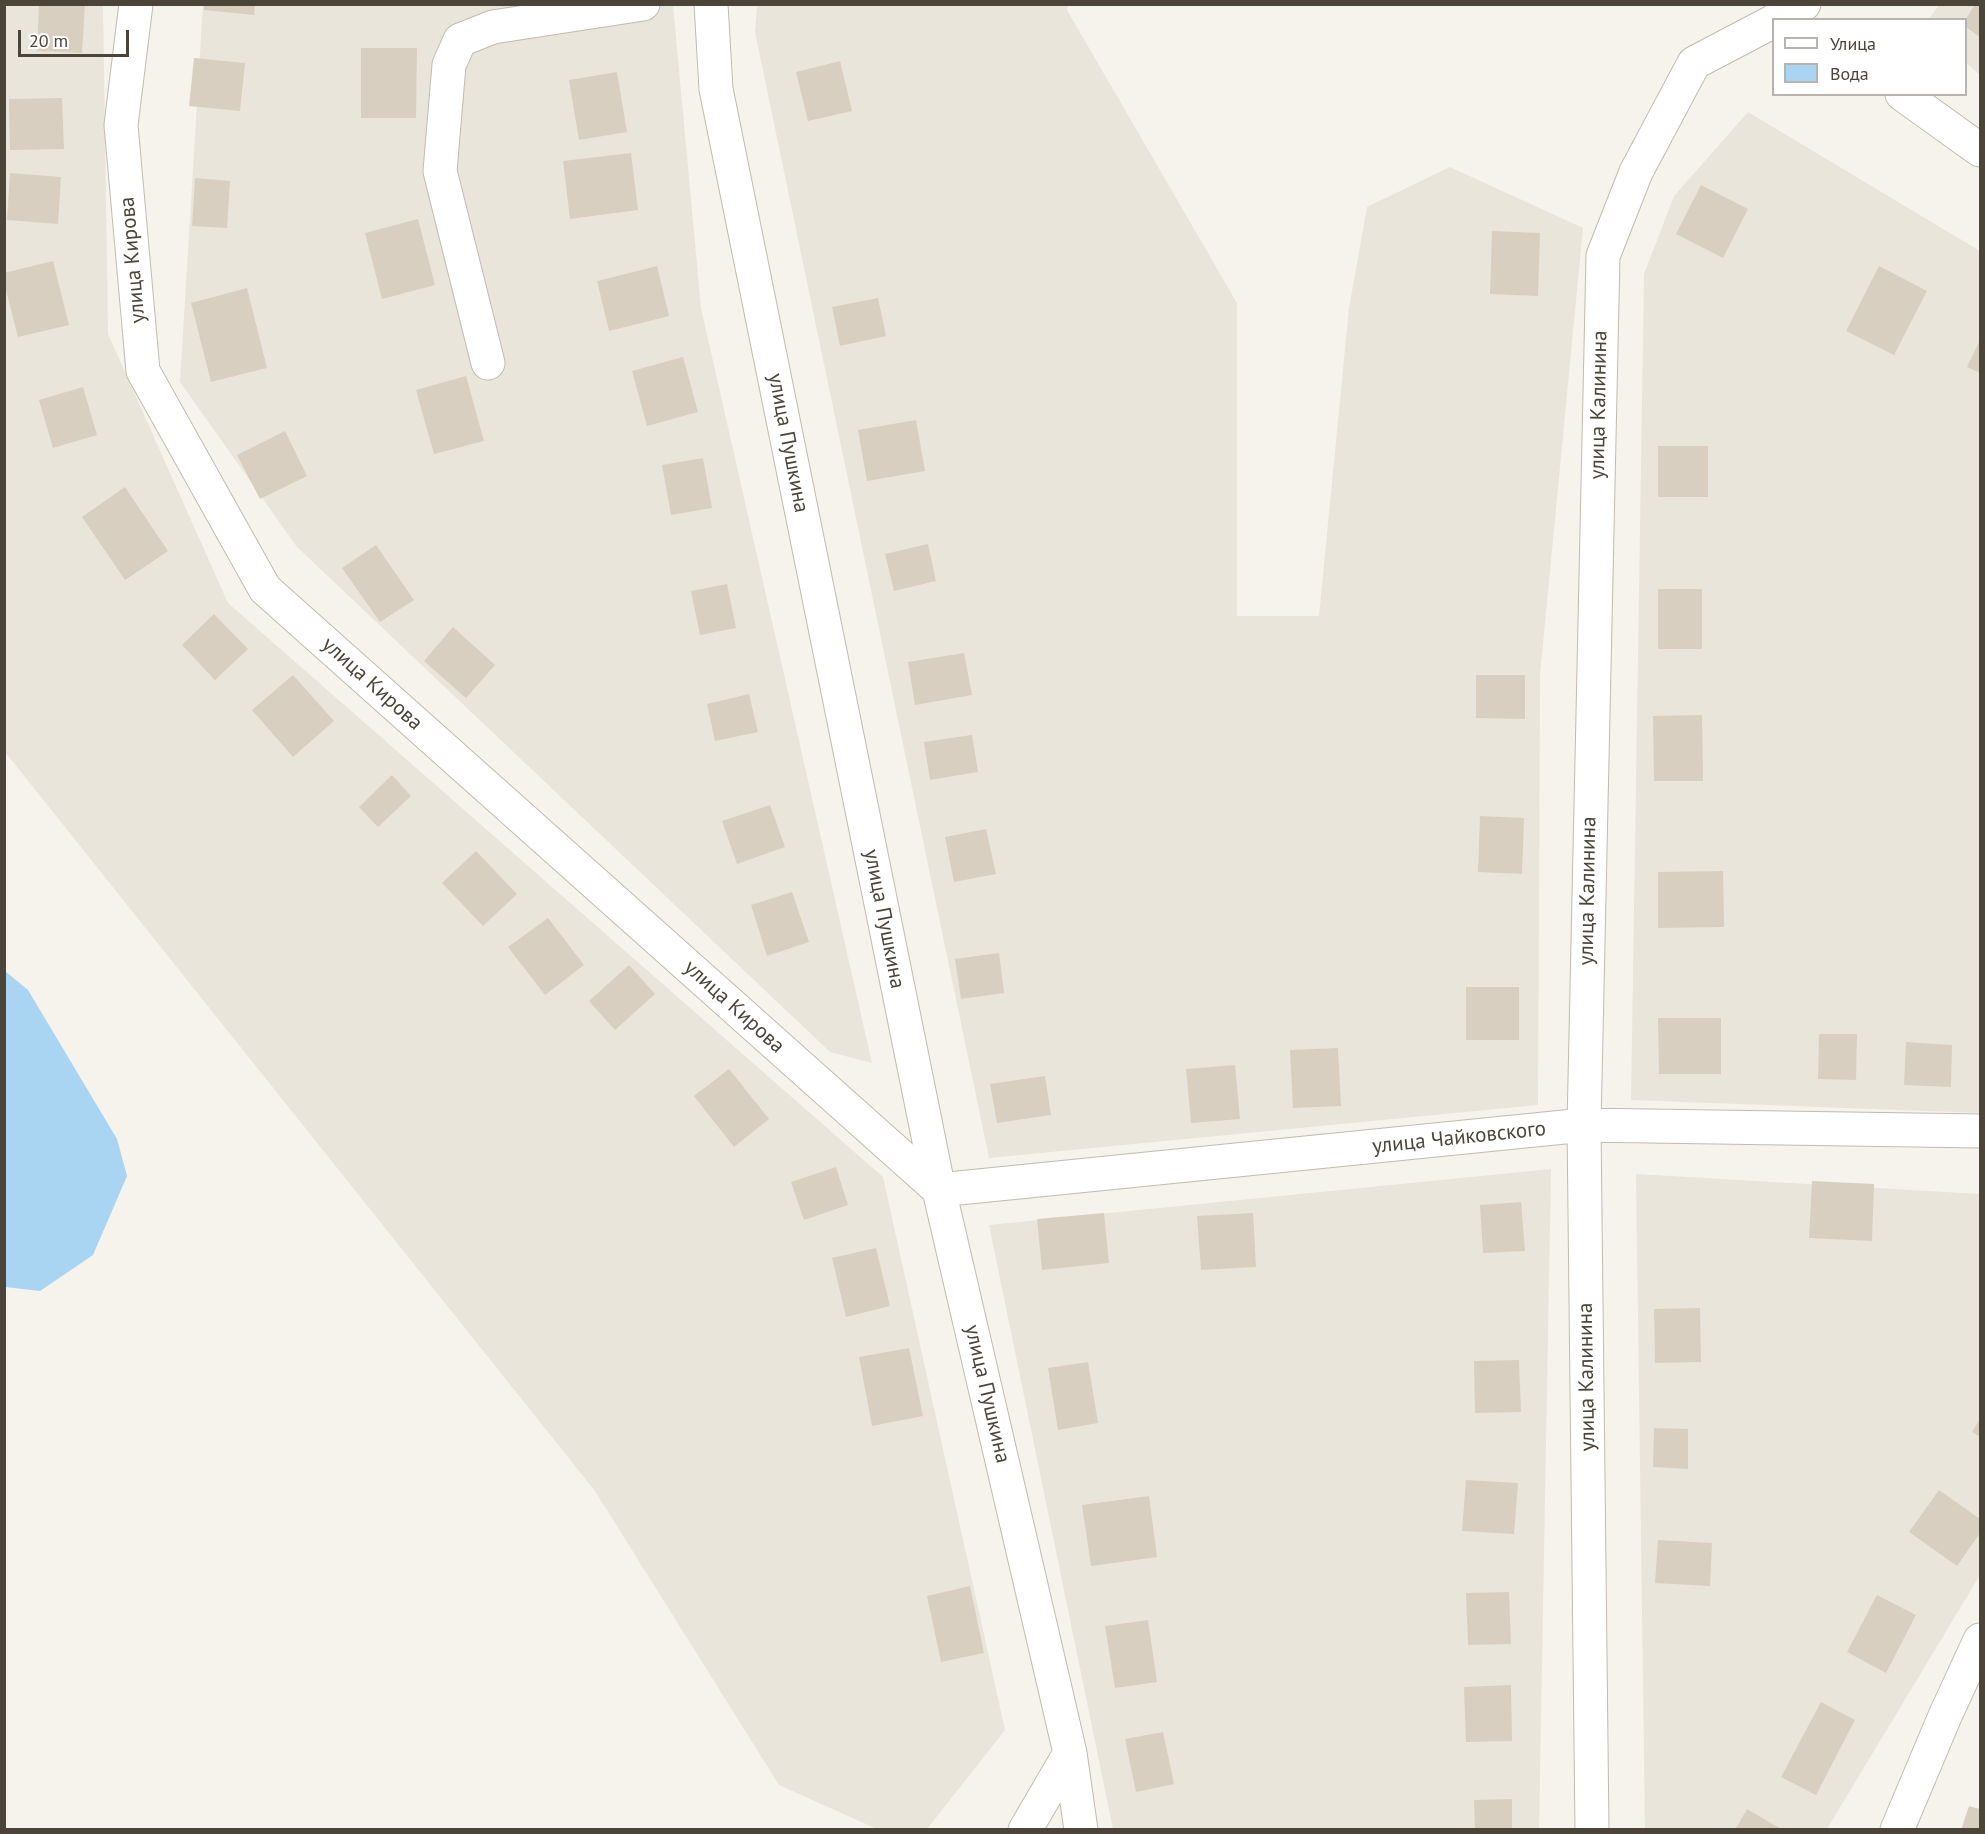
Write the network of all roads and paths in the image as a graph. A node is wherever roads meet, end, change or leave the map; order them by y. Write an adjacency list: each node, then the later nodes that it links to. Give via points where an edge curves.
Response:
1 (136, 4): 10 (street, улица Кирова, via 121,125 143,371 265,589)
2 (643, 4): 7 (street, via 493,27 460,40 450,65 440,171)
3 (711, 4): 10 (street, улица Пушкина, via 716,89)
4 (1772, 21): 8 (street, улица Калинина, via 1694,63 1636,172 1603,256)
5 (1905, 96): 6 (street)
6 (1980, 150)
7 (488, 363)
8 (1584, 1125): 9 (street, улица Чайковского); 10 (street, улица Чайковского); 15 (street, улица Калинина)
9 (1980, 1131)
10 (939, 1190): 12 (street, улица Пушкина)
11 (1980, 1640): 16 (street)
12 (1070, 1754): 13 (street); 14 (street, улица Пушкина)
13 (1025, 1830)
14 (1081, 1830)
15 (1592, 1830)
16 (1897, 1830)

